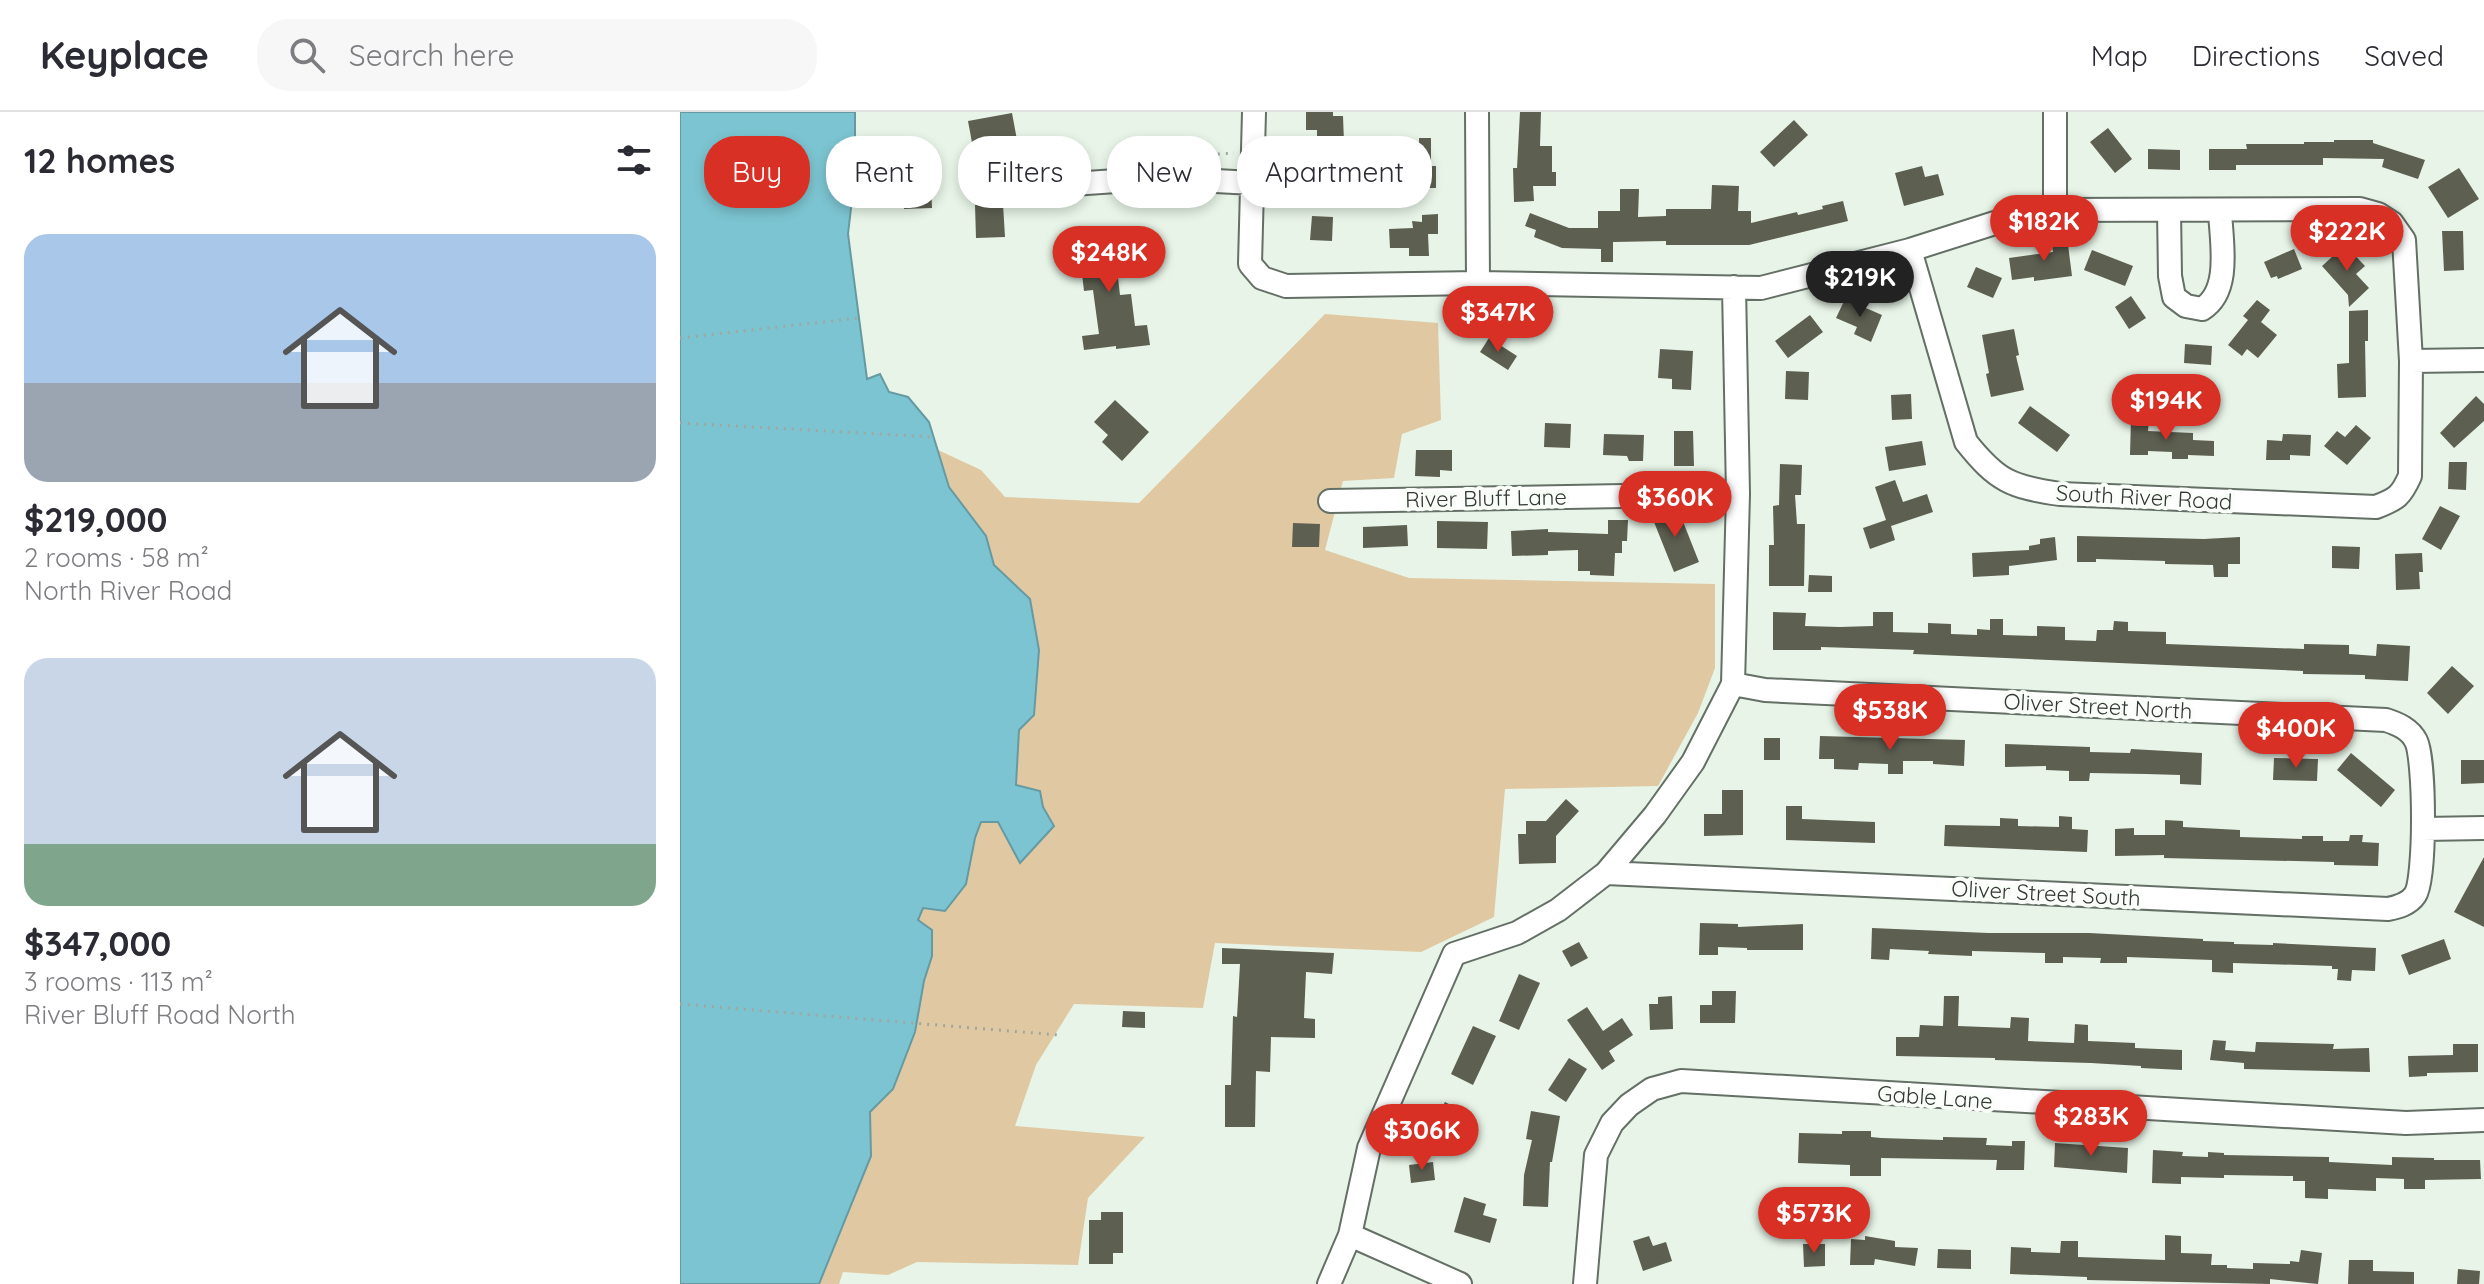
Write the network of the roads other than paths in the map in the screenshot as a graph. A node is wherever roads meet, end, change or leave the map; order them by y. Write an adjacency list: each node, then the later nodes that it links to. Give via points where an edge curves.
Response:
1 (1254, 112): 4 (street, South River Road)
2 (1477, 112): 12 (street)
3 (2055, 112): 8 (street)
4 (1254, 136)
5 (1237, 182): 6 (street, via 1160,178)
6 (1091, 183)
7 (1252, 208): 12 (street, South River Road, via 1250,264 1262,278 1286,286)
8 (2055, 210): 9 (street, South River Road); 11 (street, South River Road, via 2020,215)
9 (2169, 211): 10 (street, South River Road); 10 (street, via 2174,297 2202,309 2211,303 2222,274)
10 (2220, 211): 15 (street, South River Road, via 2360,209 2392,223 2404,240)
11 (1910, 250): 13 (street, South River Road, via 1761,288); 15 (street, South River Road, via 1966,442 2008,482 2033,490 2376,507 2396,500 2410,476)
12 (1478, 283): 13 (street, South River Road)
13 (1734, 287): 16 (street)
14 (2484, 360): 15 (street)
15 (2411, 361)
16 (1738, 494): 17 (street, River Bluff Lane); 18 (street)
17 (1330, 501)
18 (1733, 684): 20 (street, Oliver Street North, via 1765,690 2386,720 2403,726 2416,739); 21 (street, via 1693,762)
19 (2484, 828): 20 (street)
20 (2423, 829): 21 (street, Oliver Street South, via 2421,880 2415,895 2388,909)
21 (1606, 873): 23 (street, via 1517,933 1454,954 1369,1148)
22 (2484, 1120): 26 (street, Gable Lane, via 2406,1123 1681,1081 1652,1089 1629,1105 1612,1123 1596,1155)
23 (1350, 1235): 24 (street); 25 (street)
24 (1329, 1284)
25 (1460, 1284)
26 (1585, 1284)

